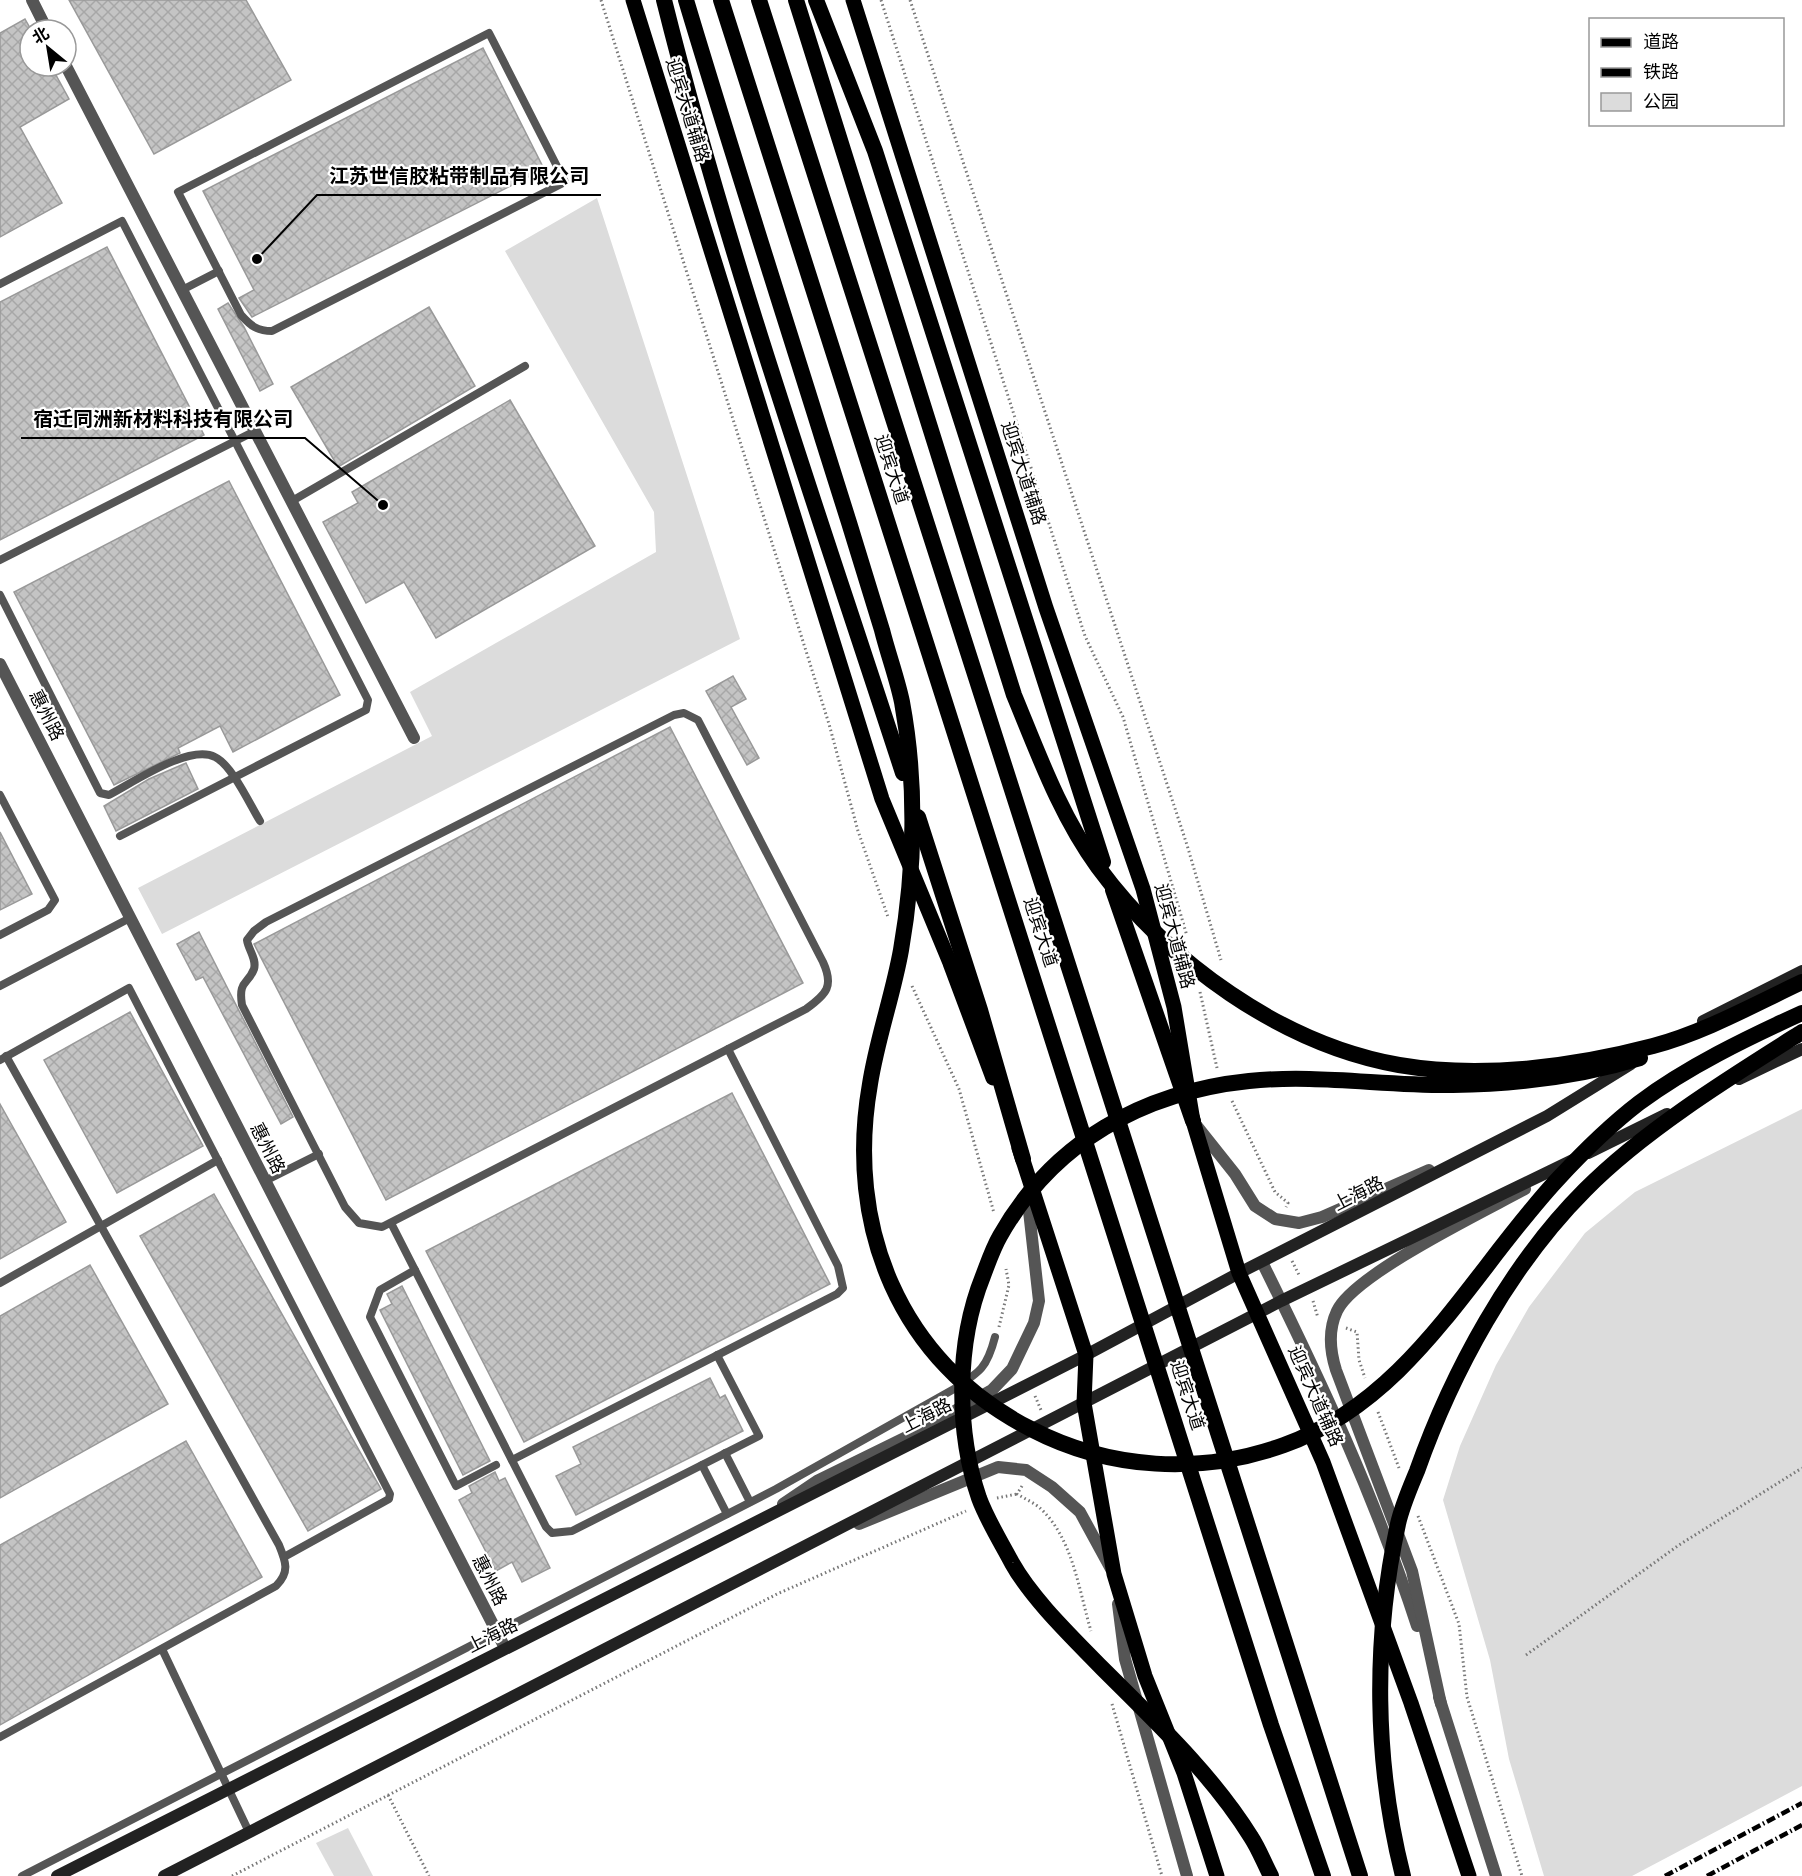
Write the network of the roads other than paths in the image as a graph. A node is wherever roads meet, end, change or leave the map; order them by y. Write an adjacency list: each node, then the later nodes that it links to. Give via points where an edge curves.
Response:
1 (32, 0): 10 (street)
2 (633, 0): 42 (main road, 迎宾大道辅路, via 882,799 950,963)
3 (664, 0): 42 (highway, via 686,88 762,335 980,1010)
4 (686, 0): 33 (highway, via 901,699 913,835 902,949 869,1086 864,1142 866,1206 880,1262 909,1321 945,1368 1003,1416 1058,1443 1128,1462 1174,1466 1216,1462 1282,1446 1330,1425 1376,1393 1422,1350 1553,1184 1641,1101)
5 (721, 0): 81 (highway, 迎宾大道, via 1271,1725)
6 (759, 0): 82 (highway, 迎宾大道)
7 (796, 0): 31 (highway, via 1014,695 1051,786 1096,865 1180,955 1261,1014 1352,1054 1439,1069 1499,1070 1653,1046)
8 (816, 0): 39 (highway, via 874,151 1074,776)
9 (853, 0): 39 (main road, 迎宾大道辅路, via 1046,608 1143,889 1174,1006)
10 (41, 18)
11 (72, 78): 14 (street)
12 (219, 271): 12 (lane, via 178,192 489,33 565,182 272,331 259,331 241,315); 14 (lane)
13 (0, 284): 17 (lane, via 122,221)
14 (182, 290): 16 (street)
15 (525, 366): 18 (lane)
16 (255, 431): 17 (lane); 18 (street)
17 (236, 441): 19 (lane); 24 (lane, via 368,700 366,710)
18 (292, 501): 23 (street)
19 (0, 560)
20 (0, 595): 24 (lane, via 100,793 109,795 183,756 202,753 217,757)
21 (0, 664): 22 (street, 惠州路)
22 (3, 679): 28 (street, 惠州路)
23 (414, 738)
24 (234, 777): 26 (lane); 27 (lane)
25 (0, 795): 29 (lane, via 55,900 48,910)
26 (260, 821)
27 (120, 836)
28 (130, 918): 32 (lane); 44 (street, 惠州路)
29 (0, 935)
30 (1802, 971): 38 (main road, 上海路, via 1699,1023)
31 (1802, 984): 80 (highway, via 1663,1050 1604,1069 1547,1080 1448,1085 1352,1080 1250,1081 1190,1091 1111,1122 1060,1157 999,1237 978,1288 965,1353 964,1435 980,1500 1015,1568 1063,1627 1209,1781 1251,1837)
32 (0, 986)
33 (1802, 1013)
34 (1802, 1032): 83 (highway, via 1644,1139 1585,1190 1511,1284 1458,1373 1426,1443 1398,1522 1387,1599 1381,1671 1382,1761)
35 (728, 1049): 41 (lane, via 812,1005 827,990 830,978 698,720 684,712 254,931 247,940 254,970 240,992 242,1005); 45 (lane); 54 (lane, via 838,1266 843,1288)
36 (1802, 1049): 40 (main road)
37 (3, 1058): 43 (lane, via 129,988); 46 (lane)
38 (1547, 1116): 39 (street, via 1299,1224 1280,1220 1256,1206); 47 (main road, 上海路)
39 (1193, 1121): 49 (main road, 迎宾大道辅路)
40 (1604, 1145): 51 (main road); 70 (street, via 1382,1268 1349,1293 1333,1324 1330,1350 1412,1571)
41 (319, 1154): 44 (lane); 45 (lane, via 345,1207 359,1223 382,1227)
42 (1023, 1159): 55 (main road, 迎宾大道辅路); 63 (street, via 1039,1301 1034,1323 1012,1369 993,1390 920,1431 817,1480)
43 (218, 1160): 46 (lane); 64 (lane, via 390,1494 389,1499)
44 (265, 1181): 67 (street, 惠州路)
45 (391, 1223): 48 (lane)
46 (100, 1226): 50 (lane); 64 (lane)
47 (1262, 1262): 49 (main road, 上海路); 51 (street)
48 (415, 1270): 58 (lane); 59 (lane, via 380,1290 370,1317 456,1486)
49 (1239, 1273): 52 (main road, 迎宾大道辅路); 55 (main road, 上海路)
50 (0, 1283)
51 (1281, 1301): 52 (main road); 70 (street, via 1354,1453 1396,1560)
52 (1258, 1313): 56 (main road); 84 (main road, 迎宾大道辅路, via 1323,1462)
53 (996, 1337): 61 (lane, via 989,1361 976,1375)
54 (717, 1355): 57 (lane, via 759,1436); 58 (lane)
55 (1086, 1355): 56 (main road, 迎宾大道辅路); 63 (main road, 上海路)
56 (1084, 1403): 65 (main road); 66 (main road, 迎宾大道辅路)
57 (725, 1453): 60 (lane); 61 (lane)
58 (512, 1460): 60 (lane, via 546,1527 552,1533 562,1534)
59 (496, 1465)
60 (702, 1465): 62 (lane)
61 (750, 1502): 62 (lane)
62 (727, 1514): 67 (lane)
63 (760, 1519): 68 (main road, 上海路)
64 (284, 1557): 69 (lane, via 287,1569 276,1586)
65 (781, 1559): 66 (street, via 998,1467 1026,1470 1052,1486 1080,1512); 74 (main road)
66 (1114, 1575): 78 (street, via 1125,1659); 79 (main road, 迎宾大道辅路, via 1145,1676 1184,1773)
67 (496, 1632): 68 (street, 惠州路); 72 (lane)
68 (505, 1648): 73 (main road, 上海路)
69 (162, 1649): 71 (lane); 72 (lane)
70 (1442, 1704): 85 (street)
71 (0, 1737)
72 (221, 1773): 73 (lane); 76 (lane)
73 (229, 1789): 74 (lane); 75 (main road, 上海路)
74 (249, 1832): 77 (main road)
75 (60, 1875)
76 (22, 1876)
77 (164, 1876)
78 (1187, 1876)
79 (1217, 1876)
80 (1271, 1876)
81 (1323, 1876)
82 (1360, 1876)
83 (1402, 1876)
84 (1470, 1876)
85 (1496, 1876)

